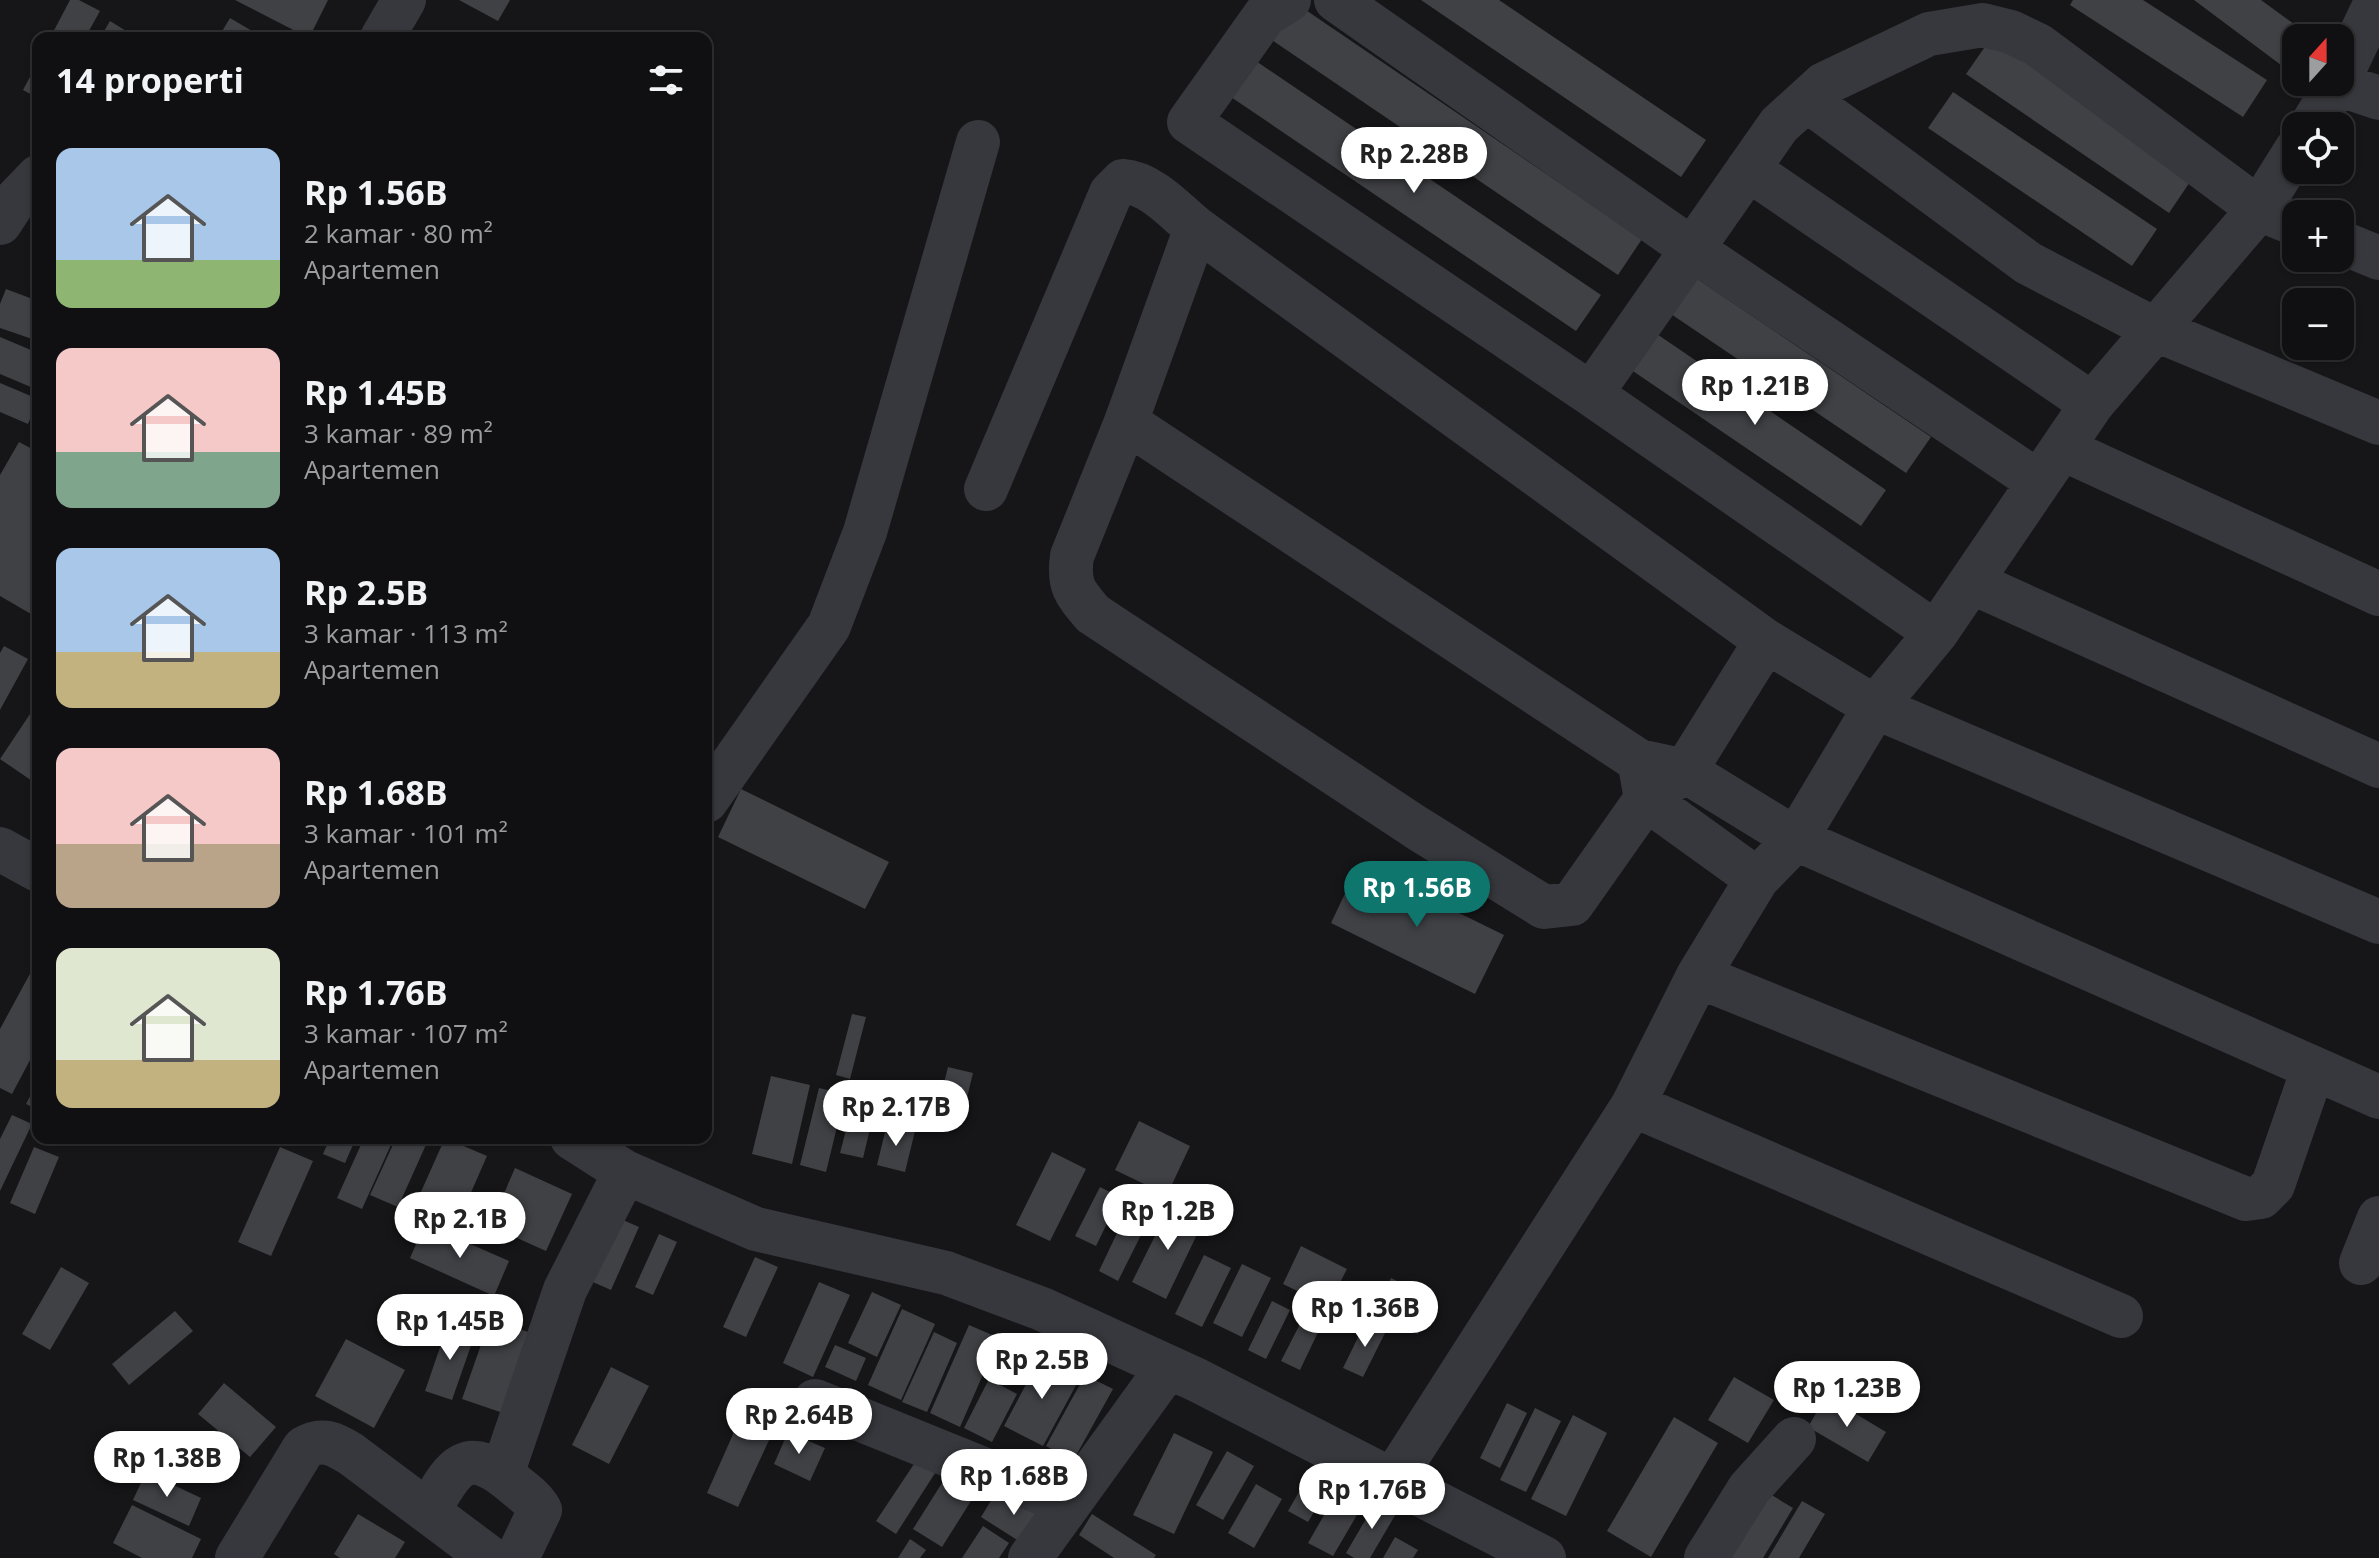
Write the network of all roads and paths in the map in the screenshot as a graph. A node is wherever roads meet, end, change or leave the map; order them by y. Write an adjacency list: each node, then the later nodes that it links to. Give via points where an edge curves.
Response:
1 (404, 0): 6 (street)
2 (1289, 0): 21 (street, via 1265,15 1184,130)
3 (1336, 0): 18 (street)
4 (2360, 7): 5 (street)
5 (2354, 27)
6 (385, 32)
7 (2354, 88): 8 (street)
8 (2379, 98)
9 (1807, 100): 11 (street, via 1779,125); 14 (street, via 1824,84 1929,34 1983,25 2038,45); 20 (street, via 2028,263)
10 (978, 142): 35 (street, via 865,532 829,626)
11 (1748, 169): 18 (street); 22 (street)
12 (32, 183): 15 (street)
13 (2287, 184): 14 (street)
14 (2278, 216): 20 (street)
15 (0, 223)
16 (1196, 228): 23 (street); 26 (street, via 1145,187 1123,181 1116,185); 30 (street)
17 (2354, 248): 19 (street)
18 (1692, 249): 21 (street); 25 (street)
19 (2379, 258)
20 (2154, 329): 22 (street); 24 (street)
21 (1591, 394): 29 (street)
22 (2092, 404): 25 (street)
23 (1126, 422): 34 (street); 34 (street, via 1072,556 1069,579 1093,614 1544,907 1572,904)
24 (2379, 423)
25 (2050, 465): 27 (street); 28 (street)
26 (986, 489)
27 (1971, 582): 29 (street); 32 (street)
28 (2379, 594)
29 (1936, 633): 31 (street)
30 (1766, 641): 31 (street); 33 (street)
31 (1875, 707): 36 (street); 40 (street)
32 (2379, 766)
33 (1685, 771): 34 (street); 36 (street)
34 (1643, 780): 39 (street)
35 (712, 792)
36 (1796, 839): 39 (street); 42 (street)
37 (0, 849): 38 (street)
38 (32, 867)
39 (1757, 879): 41 (street)
40 (2379, 922)
41 (1698, 976): 42 (street, via 2246,1199 2261,1197 2273,1185); 44 (street)
42 (2313, 1069): 43 (street)
43 (2379, 1097)
44 (1633, 1105): 49 (street); 54 (street)
45 (581, 1144): 46 (street)
46 (625, 1172): 50 (street, via 756,1229 946,1273 1042,1309); 53 (street, via 565,1290)
47 (2379, 1218): 48 (street)
48 (2361, 1263)
49 (2121, 1316)
50 (1168, 1367): 54 (street); 55 (street)
51 (815, 1401): 55 (street)
52 (1794, 1439): 62 (street, via 1749,1489)
53 (502, 1474): 56 (street, via 478,1462 463,1465 451,1473); 58 (street, via 540,1510)
54 (1392, 1481): 57 (street)
55 (1069, 1504): 60 (street)
56 (429, 1510): 58 (street); 59 (street, via 335,1444 318,1442 304,1448)
57 (1493, 1546): 61 (street)
58 (488, 1555)
59 (237, 1558)
60 (1030, 1558)
61 (1544, 1558)
62 (1706, 1558)

